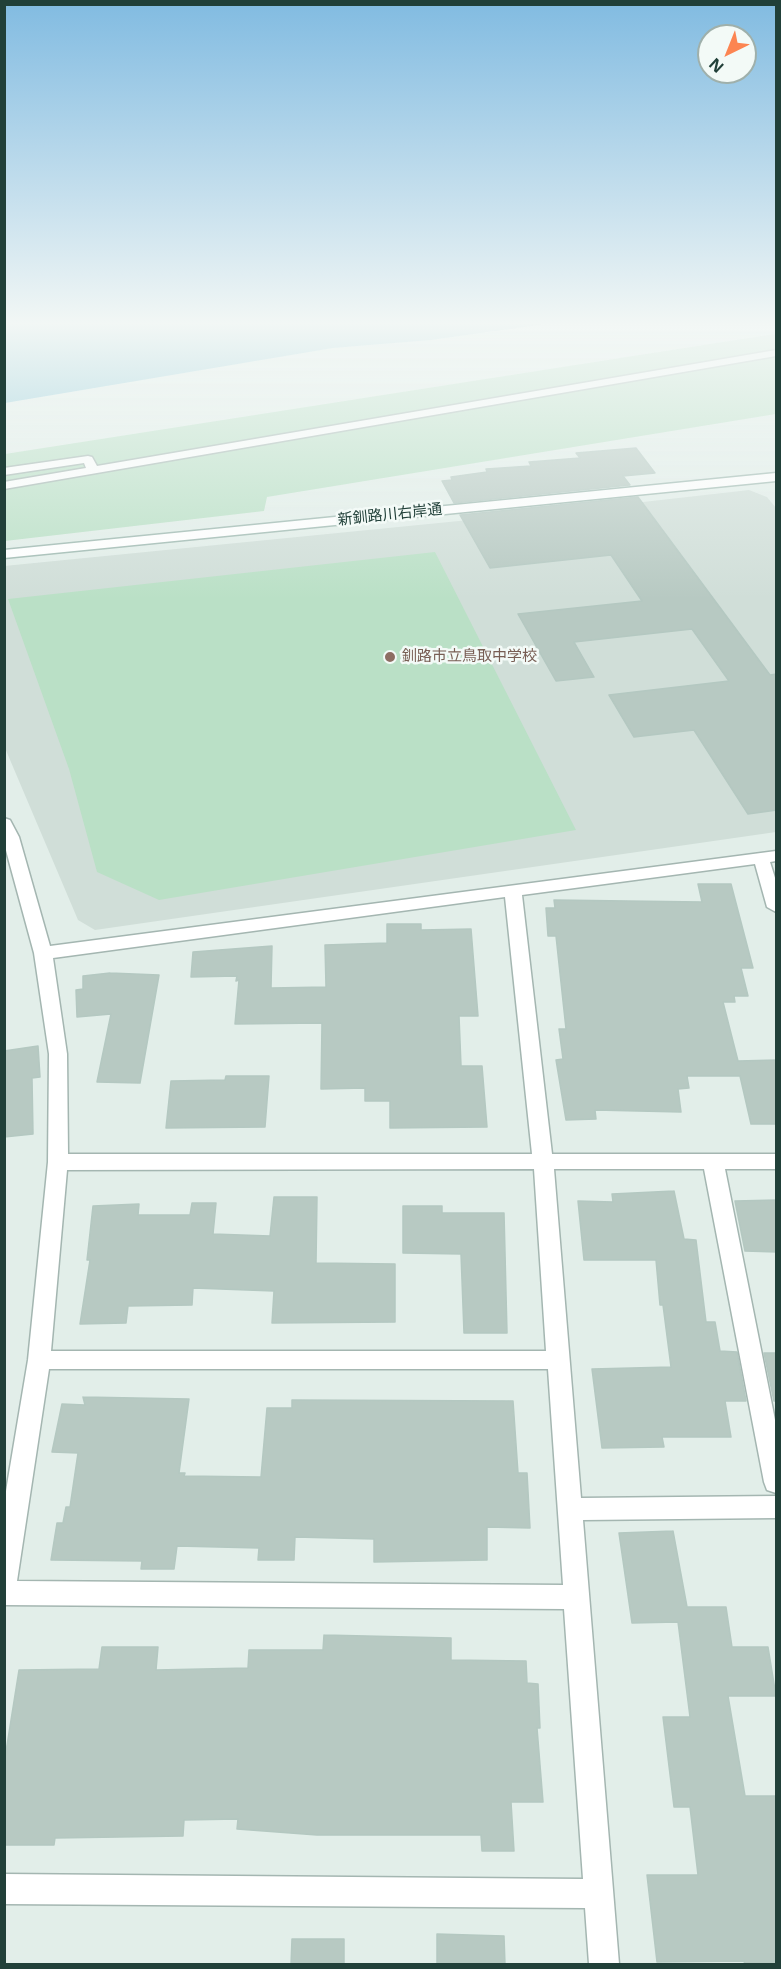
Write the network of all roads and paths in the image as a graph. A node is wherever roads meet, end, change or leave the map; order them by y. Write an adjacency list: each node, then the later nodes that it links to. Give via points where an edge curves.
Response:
1 (418, 415): 2 (street)
2 (93, 471): 3 (street, via 88,459); 5 (street)
3 (4, 472)
4 (775, 479): 6 (street, 新釧路川右岸通)
5 (4, 486)
6 (4, 554)
7 (4, 823): 11 (street)
8 (769, 857): 9 (street); 10 (street)
9 (513, 891): 11 (street); 12 (street)
10 (777, 907)
11 (43, 953): 15 (street, via 58,1054)
12 (543, 1160): 13 (street); 15 (street); 17 (street)
13 (713, 1161): 14 (street); 18 (street)
14 (777, 1161)
15 (58, 1162): 16 (street)
16 (39, 1360): 17 (street); 21 (street)
17 (557, 1360): 20 (street)
18 (777, 1482)
19 (777, 1507): 20 (street)
20 (570, 1509): 23 (street)
21 (4, 1584)
22 (4, 1593): 23 (street)
23 (577, 1598): 25 (street)
24 (4, 1889): 25 (street)
25 (597, 1894): 26 (street)
26 (604, 1965)

